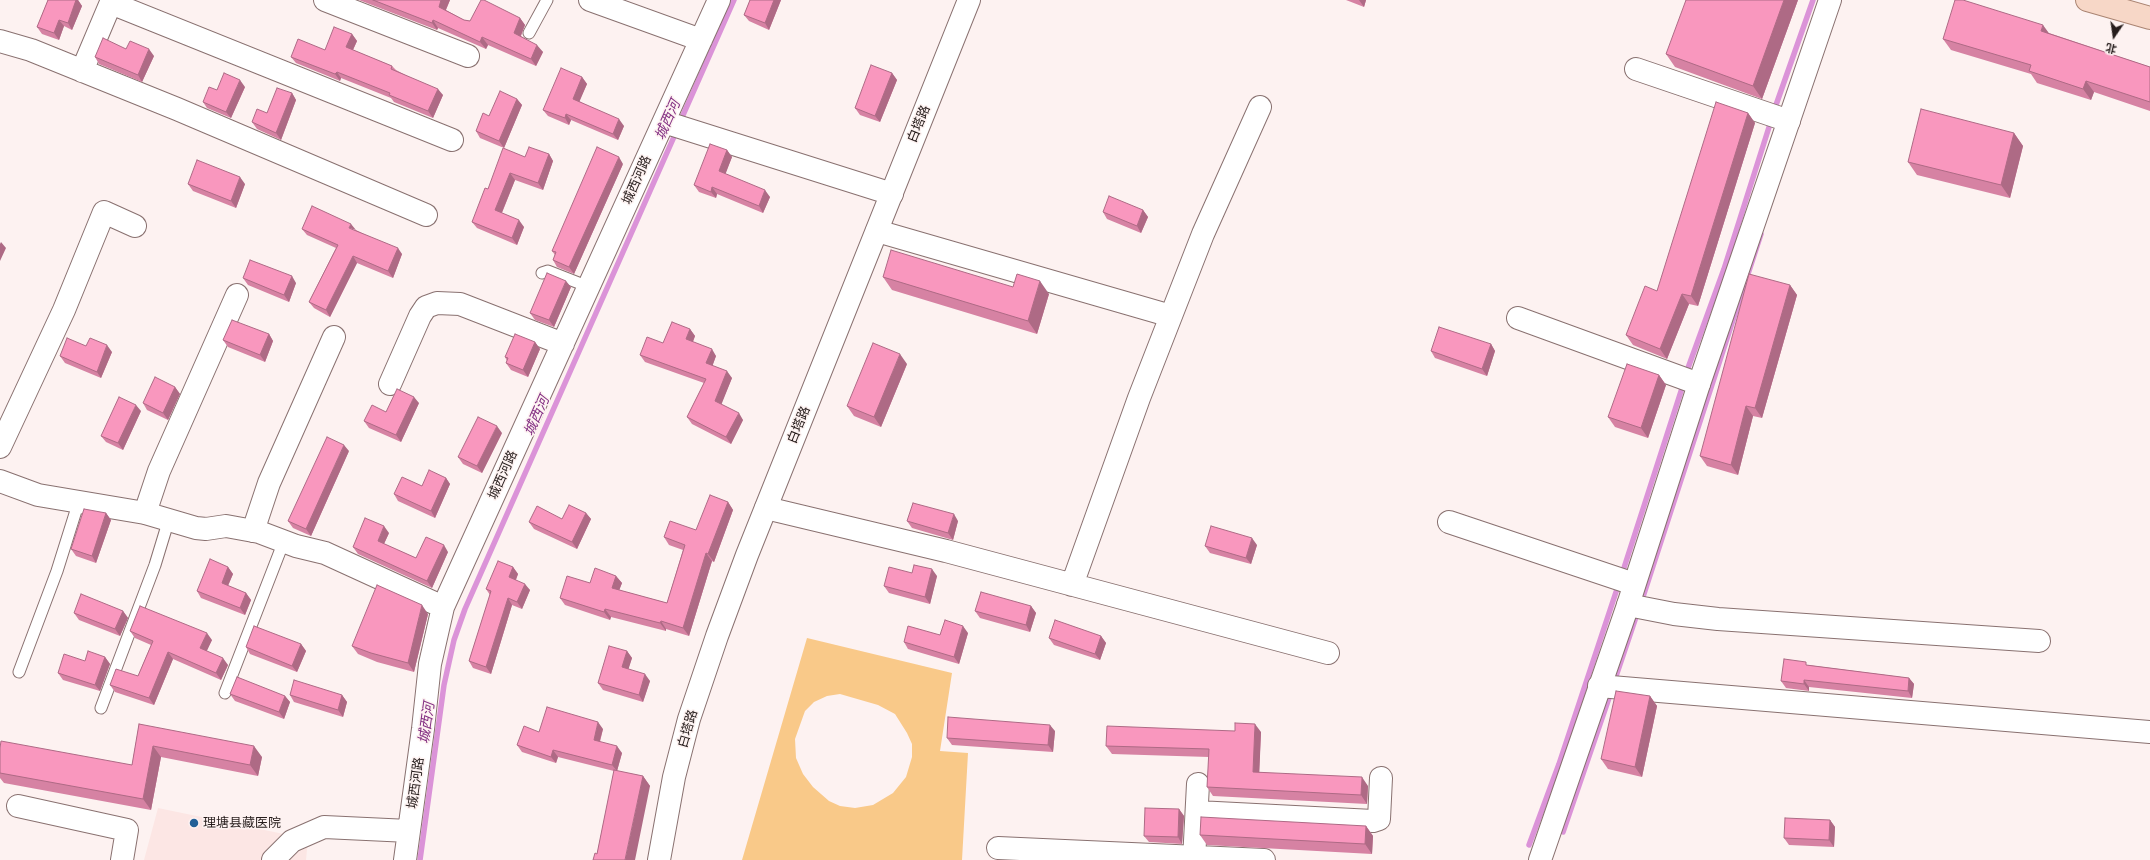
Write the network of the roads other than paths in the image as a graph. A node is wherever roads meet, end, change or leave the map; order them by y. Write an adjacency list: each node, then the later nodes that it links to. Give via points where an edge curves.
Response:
1 (325, 0): 13 (street)
2 (547, 0): 10 (lane)
3 (590, 0): 11 (street)
4 (719, 0): 11 (street, 城西河路)
5 (969, 0): 20 (street, 白塔路)
6 (1830, 0): 17 (street)
7 (2087, 0): 9 (main road)
8 (112, 1): 15 (street); 19 (street)
9 (2150, 18)
10 (529, 33)
11 (701, 40): 18 (street, 城西河路)
12 (0, 41): 15 (street, via 31,50)
13 (468, 56)
14 (1636, 69): 17 (street)
15 (82, 71): 21 (street)
16 (1260, 107): 27 (street, via 1203,234)
17 (1788, 121): 32 (street)
18 (675, 126): 20 (street); 25 (street, 城西河路)
19 (452, 140)
20 (892, 194): 23 (street, 白塔路)
21 (426, 215)
22 (135, 226): 33 (street, via 104,212 67,304)
23 (877, 231): 27 (street); 36 (street, 白塔路)
24 (542, 273): 25 (lane, via 548,271)
25 (589, 288): 30 (street, 城西河路)
26 (237, 295): 37 (street, via 162,465)
27 (1171, 316): 43 (street, via 1138,398)
28 (1518, 318): 32 (street)
29 (334, 336): 40 (street, via 269,484)
30 (563, 344): 31 (street, via 460,304 437,303 426,307 420,316); 44 (street, 城西河路)
31 (390, 384)
32 (1699, 384): 42 (street)
33 (0, 447)
34 (0, 482): 35 (street, via 38,495)
35 (79, 501): 37 (street); 48 (lane)
36 (766, 508): 43 (street, via 946,551); 63 (street, 白塔路, via 717,636 689,719 674,777)
37 (145, 513): 38 (street)
38 (168, 519): 40 (street, via 196,528 226,526); 51 (lane, via 155,565)
39 (1449, 522): 42 (street)
40 (253, 531): 41 (street)
41 (284, 541): 44 (street, via 325,553); 50 (lane)
42 (1634, 584): 45 (street)
43 (1072, 585): 47 (street)
44 (443, 607): 57 (street, 城西河路, via 430,664)
45 (1635, 607): 46 (street, via 1718,619); 49 (street)
46 (2039, 641)
47 (1328, 653)
48 (19, 672)
49 (1609, 687): 52 (street); 65 (street)
50 (225, 693)
51 (101, 708)
52 (2150, 732)
53 (1381, 778): 56 (street, via 1379,819 1373,821)
54 (1198, 784): 56 (street)
55 (18, 806): 60 (street, via 127,830)
56 (1196, 812): 59 (street)
57 (409, 831): 61 (street, via 324,827 292,841); 62 (street, 城西河路)
58 (998, 848): 59 (street)
59 (1194, 858): 64 (street)
60 (122, 860)
61 (273, 860)
62 (405, 860)
63 (659, 860)
64 (1264, 860)
65 (1540, 860)

